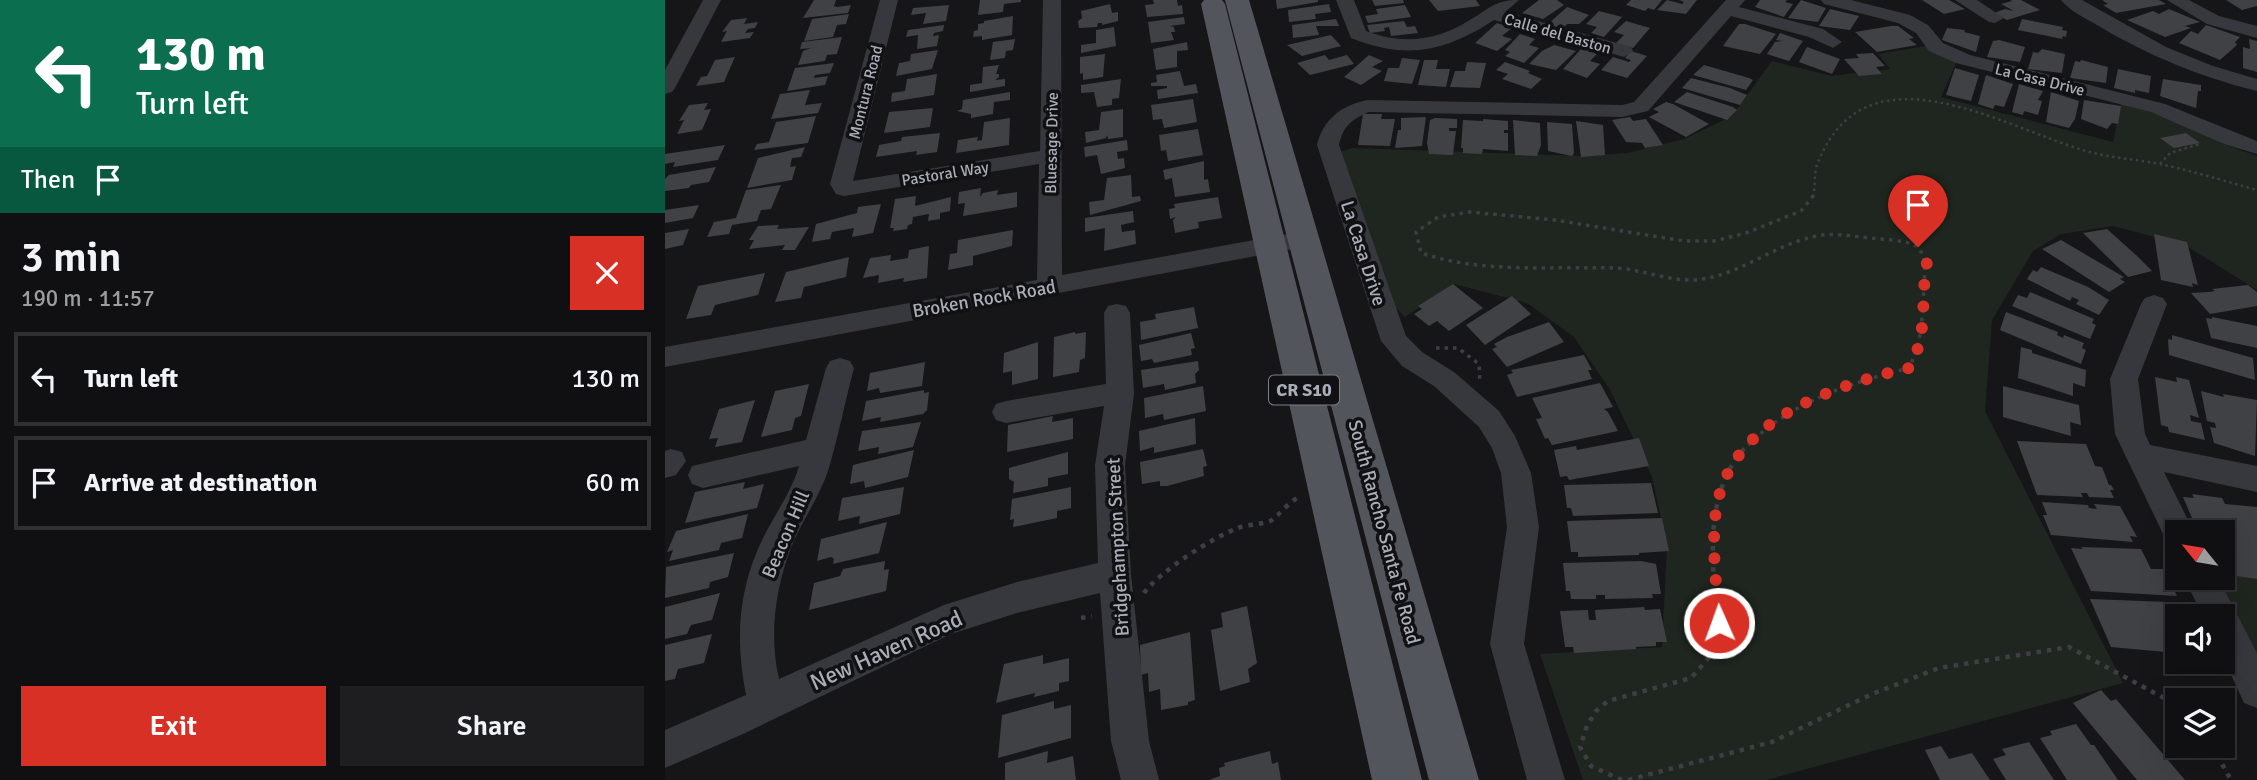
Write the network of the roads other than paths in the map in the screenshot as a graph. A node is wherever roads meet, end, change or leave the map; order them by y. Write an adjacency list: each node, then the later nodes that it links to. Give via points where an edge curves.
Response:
1 (712, 0): 21 (street)
2 (889, 0): 24 (street, Montura Road)
3 (1052, 0): 23 (street, Bluesage Drive)
4 (1212, 0): 25 (main road, South Rancho Santa Fe Road / CR S10)
5 (1237, 0): 25 (main road, South Rancho Santa Fe Road / CR S10)
6 (1345, 0): 14 (street, via 1357,34 1395,48 1447,39)
7 (1510, 0): 14 (street)
8 (1830, 0): 22 (street, La Casa Drive, via 1903,19 1922,29 1936,47 1963,59 2158,108)
9 (1964, 0): 15 (street)
10 (2070, 0): 20 (street, via 2138,43)
11 (2176, 0): 16 (street)
12 (2205, 0): 16 (street, via 2228,15)
13 (1732, 5): 18 (street); 46 (street, La Casa Drive, via 1641,107 1622,111 1367,106 1337,121 1330,133 1328,145 1394,341 1489,419 1506,444 1516,473 1523,527 1507,644)
14 (1493, 14): 19 (street, Calle del Baston)
15 (1995, 18)
16 (2218, 21): 17 (street)
17 (2257, 32)
18 (1833, 42)
19 (1624, 51)
20 (2257, 85)
21 (665, 88)
22 (2257, 148)
23 (1051, 156): 24 (street, Pastoral Way, via 844,189); 26 (street, Bluesage Drive)
24 (842, 184)
25 (1286, 243): 26 (street, Broken Rock Road); 44 (main road, South Rancho Santa Fe Road / CR S10); 45 (main road, South Rancho Santa Fe Road / CR S10)
26 (1049, 286): 29 (street, Broken Rock Road)
27 (2154, 304): 34 (street, via 2124,379 2130,434)
28 (1117, 313): 31 (street, Bridgehampton Street)
29 (665, 357)
30 (840, 368): 33 (street, Beacon Hill)
31 (1120, 394): 32 (street); 38 (street, Bridgehampton Street, via 1110,465)
32 (1006, 412)
33 (820, 449): 35 (street); 41 (street, Beacon Hill, via 775,547 761,593 756,656)
34 (2139, 455): 36 (street); 37 (street)
35 (703, 475)
36 (2257, 479)
37 (2172, 520)
38 (1115, 574): 41 (street, New Haven Road, via 988,606 922,629); 43 (street, Bridgehampton Street, via 1130,741)
39 (2235, 645): 40 (street)
40 (2257, 690)
41 (766, 704): 42 (street, New Haven Road)
42 (665, 749)
43 (1140, 780)
44 (1397, 780)
45 (1454, 780)
46 (1546, 780)

